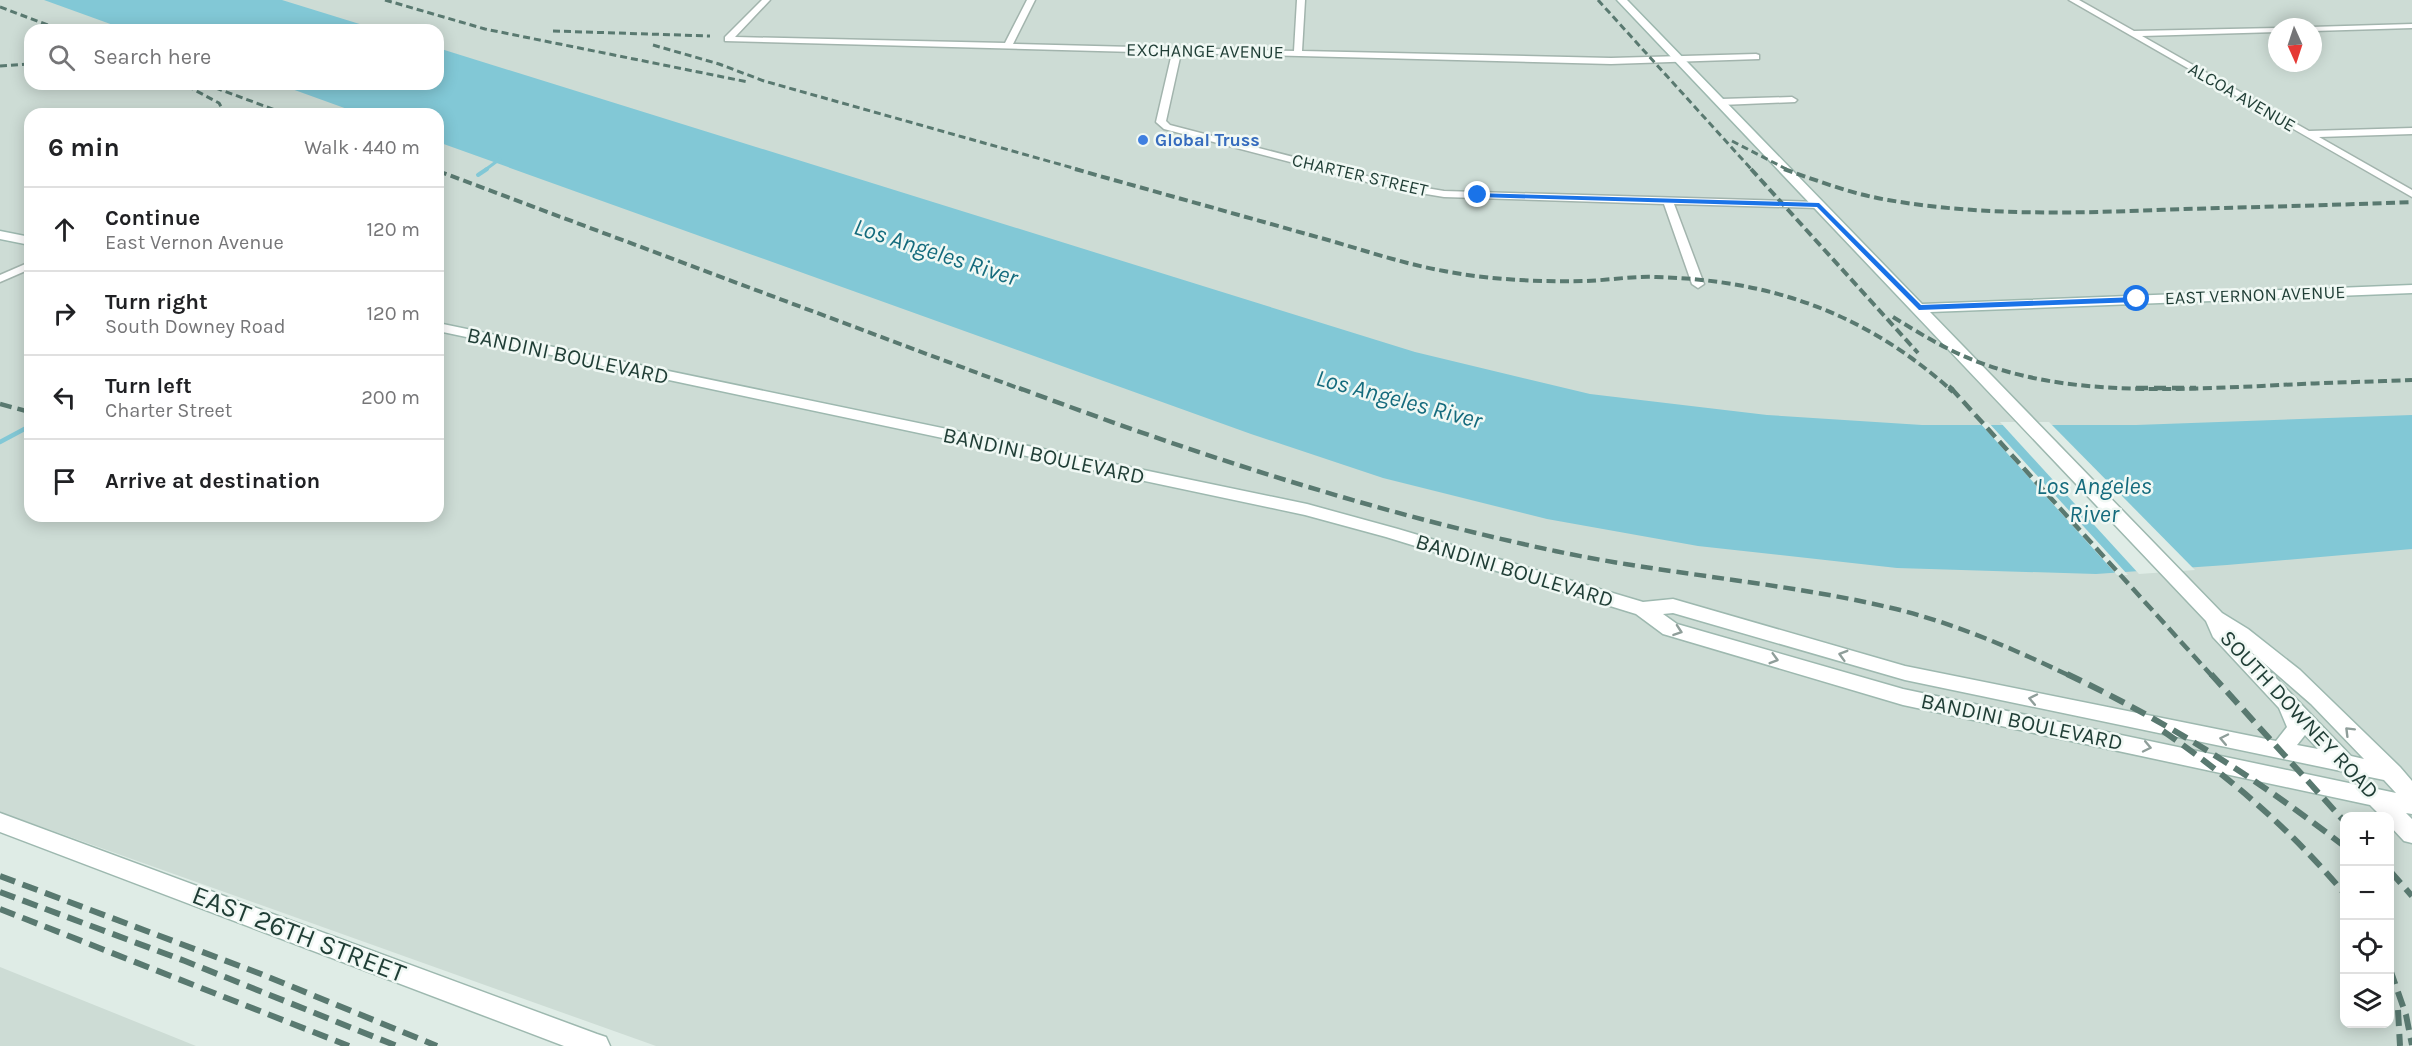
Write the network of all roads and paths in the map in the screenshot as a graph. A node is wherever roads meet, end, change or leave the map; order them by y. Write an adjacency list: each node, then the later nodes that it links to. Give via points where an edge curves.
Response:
1 (766, 0): 10 (street, EXCHANGE AVENUE, via 728,39)
2 (1031, 0): 10 (street)
3 (1301, 0): 12 (street)
4 (1623, 0): 14 (main road, SOUTH DOWNEY ROAD)
5 (2073, 0): 9 (street, ALCOA AVENUE)
6 (2412, 26): 7 (street)
7 (2322, 29)
8 (2268, 30): 9 (street)
9 (2133, 34): 18 (street, ALCOA AVENUE)
10 (1008, 46): 11 (street, EXCHANGE AVENUE)
11 (1177, 50): 12 (street, EXCHANGE AVENUE); 20 (street, CHARTER STREET, via 1161,123 1174,130 1390,185 1444,194)
12 (1298, 53): 14 (street, EXCHANGE AVENUE, via 1611,61)
13 (1756, 57): 14 (street, EXCHANGE AVENUE)
14 (1681, 59): 16 (main road, SOUTH DOWNEY ROAD)
15 (1792, 100): 16 (street)
16 (1721, 102): 21 (main road, SOUTH DOWNEY ROAD)
17 (2412, 131): 18 (street)
18 (2307, 134): 19 (street, ALCOA AVENUE)
19 (2412, 194)
20 (1668, 201): 21 (street, CHARTER STREET); 26 (street)
21 (1819, 205): 28 (main road, SOUTH DOWNEY ROAD)
22 (0, 235): 23 (main road)
23 (24, 240)
24 (24, 268): 25 (street)
25 (0, 279)
26 (1698, 284)
27 (2412, 289): 28 (main road, EAST VERNON AVENUE)
28 (1919, 308): 31 (main road, SOUTH DOWNEY ROAD, via 1991,388)
29 (444, 328): 30 (main road, BANDINI BOULEVARD, via 1307,510)
30 (1642, 609): 33 (main road, BANDINI BOULEVARD, one-way to 30, via 1905,673 1673,606); 37 (main road, BANDINI BOULEVARD, one-way to 37, via 1670,629 1903,697)
31 (2215, 618): 32 (main road, SOUTH DOWNEY ROAD, via 2220,632); 35 (main road, SOUTH DOWNEY ROAD, one-way to 31, via 2241,632)
32 (2287, 703): 33 (main road, via 2298,728); 34 (main road, SOUTH DOWNEY ROAD)
33 (2281, 751): 34 (main road, BANDINI BOULEVARD)
34 (2345, 764): 35 (main road, BANDINI BOULEVARD); 37 (main road, SOUTH DOWNEY ROAD)
35 (2401, 775): 36 (main road, SOUTH DOWNEY ROAD)
36 (2412, 795)
37 (2376, 796): 38 (main road, BANDINI BOULEVARD); 40 (main road, SOUTH DOWNEY ROAD)
38 (2412, 805)
39 (0, 822): 41 (main road, EAST 26TH STREET)
40 (2412, 834)
41 (597, 1046)

